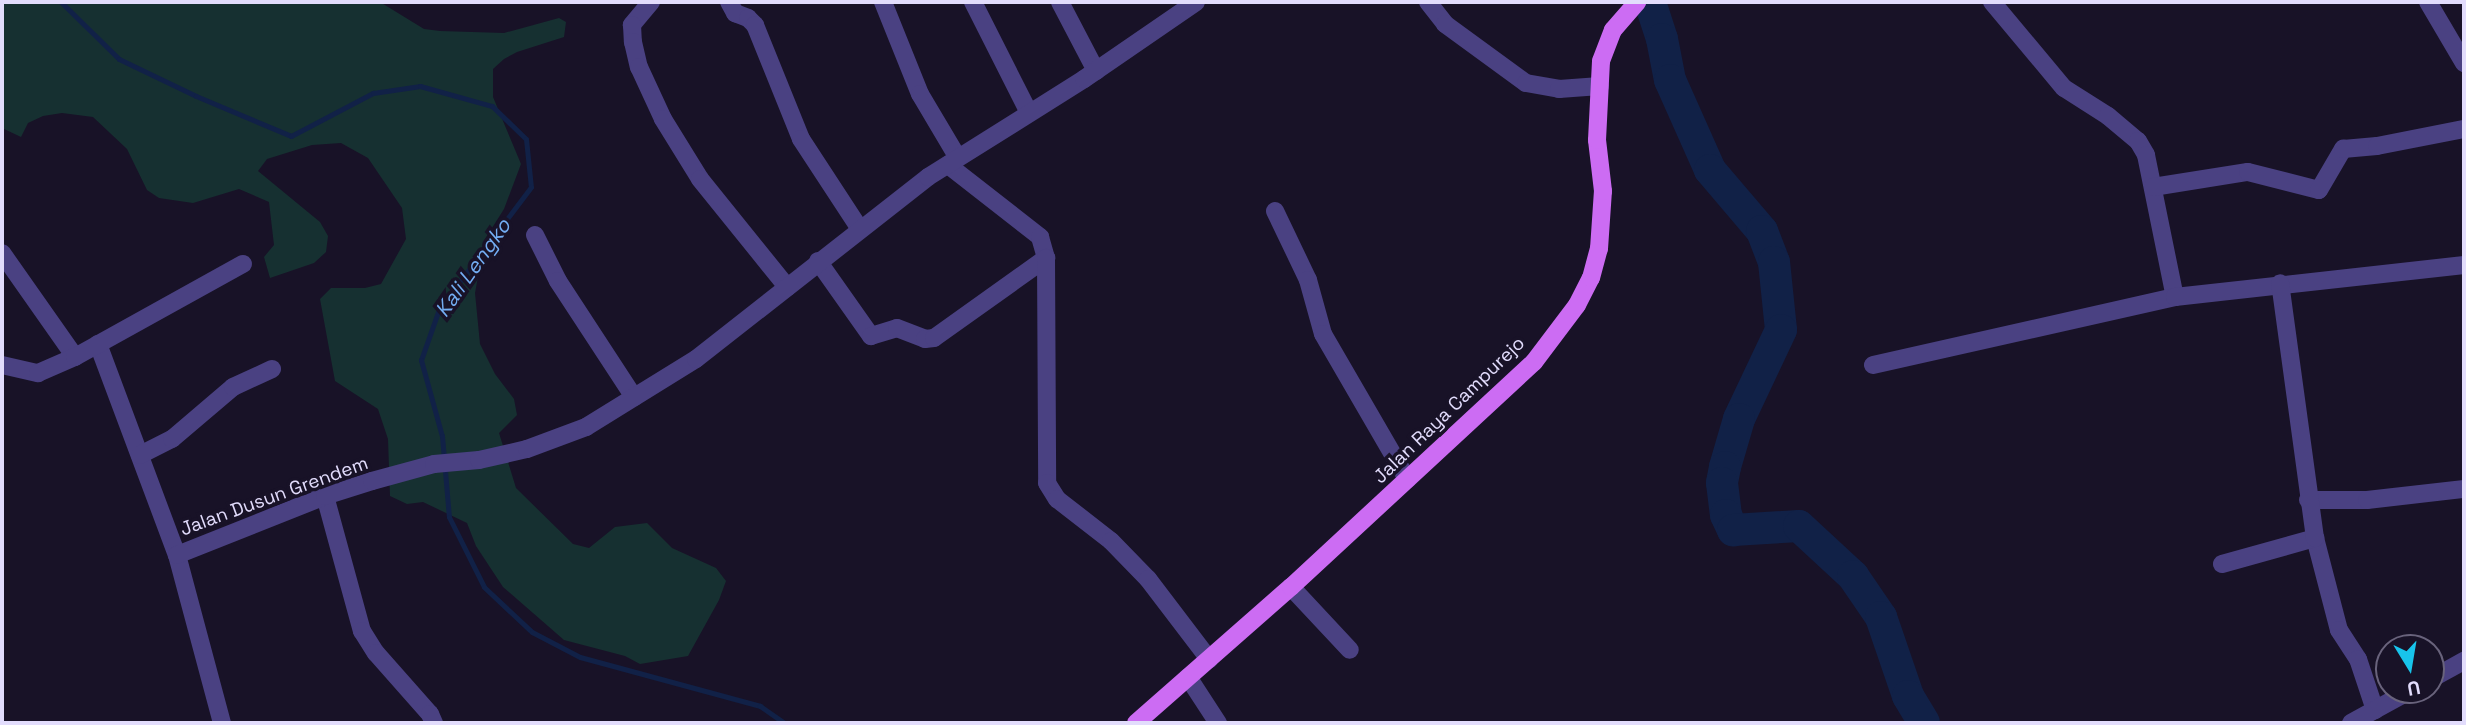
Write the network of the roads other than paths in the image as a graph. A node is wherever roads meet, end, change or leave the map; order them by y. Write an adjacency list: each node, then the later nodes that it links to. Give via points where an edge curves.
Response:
1 (651, 2): 27 (street, via 632,24 633,42 663,119 700,179)
2 (729, 2): 19 (street, via 735,13 755,25 801,139)
3 (883, 2): 16 (street)
4 (973, 2): 14 (street)
5 (1060, 2): 12 (street)
6 (1196, 2): 12 (street, Jalan Dusun Grendem)
7 (1427, 2): 13 (street, via 1445,24 1526,83 1559,89)
8 (1992, 2): 17 (street, via 2064,88 2138,141)
9 (2428, 2): 11 (street)
10 (1635, 3): 13 (main road, Jalan Raya Campurejo, via 1613,30 1601,61)
11 (2464, 63)
12 (1096, 71): 14 (street, Jalan Dusun Grendem)
13 (1600, 86): 36 (main road, Jalan Raya Campurejo, via 1597,140 1604,191 1600,249 1591,278 1577,305 1534,362)
14 (1029, 113): 16 (street, Jalan Dusun Grendem)
15 (2464, 129): 17 (street, via 2343,149 2319,190 2248,172)
16 (953, 161): 19 (street, Jalan Dusun Grendem); 23 (street, via 1040,237)
17 (2153, 187): 28 (street)
18 (1275, 211): 36 (street, via 1308,281 1323,334)
19 (860, 229): 22 (street, Jalan Dusun Grendem)
20 (535, 235): 34 (street, via 558,281)
21 (2, 253): 30 (street)
22 (822, 257): 23 (street, via 871,336 897,328 925,339 934,338); 27 (street, Jalan Dusun Grendem)
23 (1046, 258): 45 (street, via 1046,483 1057,499 1111,541 1148,579)
24 (243, 264): 29 (street)
25 (2464, 265): 26 (street)
26 (2280, 284): 28 (street); 39 (street)
27 (787, 287): 34 (street, Jalan Dusun Grendem, via 696,359)
28 (2175, 297): 32 (street)
29 (97, 344): 30 (street); 35 (street, Jalan Dusun Grendem)
30 (75, 357): 31 (street, via 38,373)
31 (2, 365)
32 (1873, 365)
33 (272, 369): 35 (street, via 233,387 172,439)
34 (634, 397): 38 (street, Jalan Dusun Grendem, via 586,427 527,449 434,464)
35 (140, 455): 41 (street, Jalan Dusun Grendem)
36 (1407, 479): 43 (main road, Jalan Raya Campurejo)
37 (2464, 489): 39 (street, via 2389,499)
38 (325, 496): 41 (street, Jalan Dusun Grendem); 52 (street, via 362,631)
39 (2308, 500): 40 (street)
40 (2315, 538): 42 (street); 50 (street, via 2339,630 2358,659)
41 (177, 555): 51 (street, Jalan Dusun Grendem)
42 (2222, 564)
43 (1291, 587): 44 (street); 45 (main road, Jalan Raya Campurejo)
44 (1350, 650)
45 (1209, 659): 48 (main road, Jalan Raya Campurejo)
46 (2464, 661): 47 (street)
47 (2445, 671)
48 (1188, 677): 53 (main road, Jalan Raya Campurejo); 54 (street)
49 (2386, 704): 50 (street)
50 (2375, 710): 55 (street)
51 (222, 723)
52 (434, 723)
53 (1136, 723)
54 (1218, 723)
55 (2351, 723)

